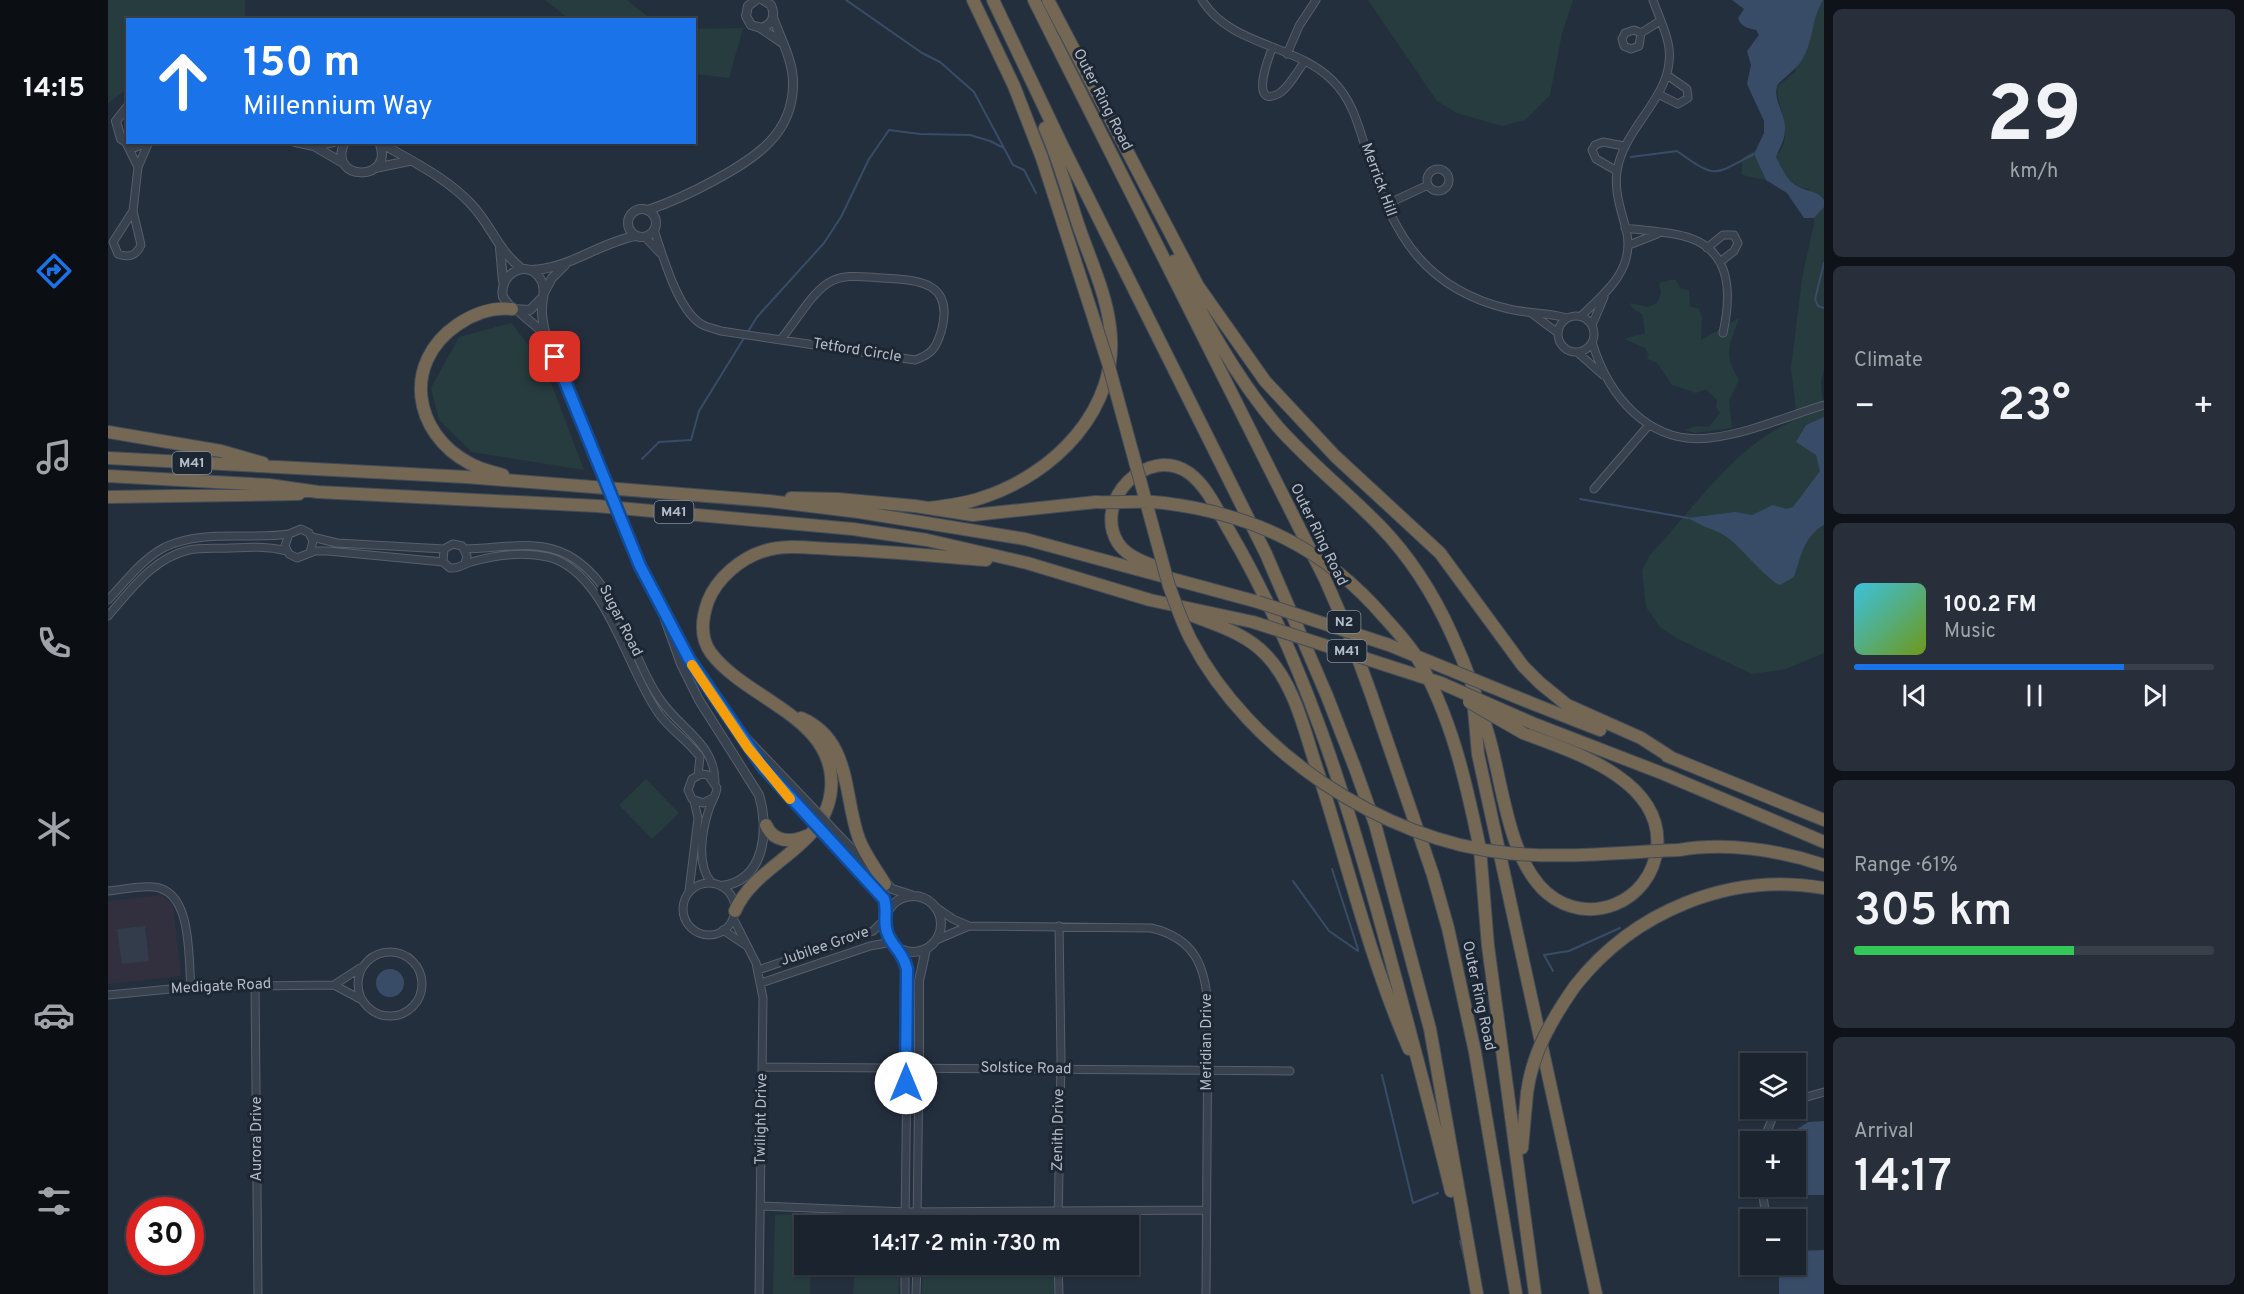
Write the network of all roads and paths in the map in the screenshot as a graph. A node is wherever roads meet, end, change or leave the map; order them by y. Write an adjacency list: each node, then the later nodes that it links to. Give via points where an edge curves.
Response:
1 (763, 0): 11 (street)
2 (973, 0): 115 (highway, bridge, via 1014,86 1042,158 1108,363 1169,586 1191,641 1257,728 1291,759 1353,800 1452,843 1537,856 1706,846)
3 (984, 0): 86 (highway, bridge, via 1048,133 1101,288 1111,328 1109,368 1090,418 1066,447 1040,468 996,493)
4 (993, 0): 160 (highway, via 1266,554 1355,768 1375,824 1430,1029)
5 (1036, 0): 102 (highway, via 1233,363 1277,425 1380,526 1407,558 1432,597); 167 (highway, Outer Ring Road / N2, via 1349,634 1448,928 1475,1052)
6 (1048, 0): 105 (highway, via 1198,286 1265,381 1335,456 1440,554 1523,666 1540,683 1568,705 1641,738)
7 (1202, 0): 16 (street, Merrick Hill, via 1227,26)
8 (1316, 0): 17 (street)
9 (1653, 0): 12 (street)
10 (750, 2): 13 (street, via 745,12 747,20)
11 (773, 9): 13 (street, via 768,24); 15 (street)
12 (1660, 21): 14 (street); 19 (street, via 1668,45)
13 (759, 27): 15 (street)
14 (1641, 33)
15 (781, 42): 42 (street, via 791,66 793,84 782,129 757,155)
16 (1273, 47): 17 (street, Merrick Hill); 18 (street, via 1262,78 1267,94 1281,92)
17 (1287, 54): 18 (street, Merrick Hill)
18 (1305, 61): 43 (street, Merrick Hill, via 1330,78 1351,105)
19 (1667, 75): 20 (street); 20 (street, via 1687,89 1688,98 1678,104)
20 (1658, 94): 35 (street)
21 (126, 108): 22 (street); 24 (street, via 118,116 116,126)
22 (108, 118)
23 (110, 134): 24 (street)
24 (123, 141): 25 (street); 38 (street)
25 (126, 142)
26 (129, 144): 27 (street)
27 (146, 144)
28 (149, 144): 38 (street)
29 (305, 144): 34 (street)
30 (324, 144): 34 (street)
31 (344, 144): 37 (street)
32 (379, 144): 39 (street, via 381,159)
33 (382, 144): 36 (street)
34 (314, 146): 37 (street)
35 (1624, 146): 40 (street); 40 (street, via 1603,142 1593,148 1595,158)
36 (409, 161): 39 (street); 54 (street, via 462,195 487,224)
37 (343, 163): 39 (street, via 359,173)
38 (138, 167): 45 (street)
39 (375, 168)
40 (1617, 171): 48 (street, via 1616,188)
41 (1428, 184): 43 (street)
42 (674, 202): 44 (street); 47 (street)
43 (1385, 206): 64 (street, Merrick Hill, via 1407,244 1442,280 1479,300)
44 (648, 210): 46 (street, via 632,213); 47 (street)
45 (133, 211): 45 (street, via 141,245 134,255 127,257 118,254 113,242)
46 (628, 225): 50 (street); 52 (street)
47 (655, 225): 51 (street); 56 (street, Tetford Circle)
48 (1625, 228): 49 (street); 53 (street)
49 (1660, 233): 53 (street); 55 (street, via 1691,238)
50 (635, 236): 51 (street); 52 (street)
51 (645, 237): 56 (street, Tetford Circle)
52 (617, 240): 58 (street)
53 (1629, 245): 61 (street, via 1623,268)
54 (500, 248): 59 (street); 60 (street)
55 (1707, 248): 57 (street); 57 (street, via 1725,234 1734,235 1738,246)
56 (662, 255): 71 (street, Tetford Circle, via 687,310 704,325)
57 (1720, 262): 69 (street, via 1729,295)
58 (568, 263): 59 (street); 62 (street, via 552,278)
59 (525, 269): 60 (street, via 511,273); 62 (street, via 540,278)
60 (504, 281): 63 (street, via 503,297)
61 (1605, 295): 65 (street); 67 (street)
62 (543, 296): 63 (street, via 535,307); 70 (street)
63 (515, 310): 70 (street); 81 (highway, via 493,309 448,331 428,356 420,390 434,432 459,457 483,469)
64 (1531, 314): 66 (street, Merrick Hill, via 1552,313); 68 (street, Merrick Hill)
65 (1581, 316): 66 (street); 67 (street)
66 (1567, 318): 68 (street)
67 (1592, 325): 72 (street)
68 (1558, 333): 73 (street, via 1562,344)
69 (1723, 333)
70 (546, 336): 99 (street, bridge)
71 (781, 339): 71 (street, Tetford Circle, via 915,360 937,345 944,305 935,290 921,281 844,277 824,286)
72 (1592, 342): 73 (street); 74 (street)
73 (1577, 352): 74 (street)
74 (1605, 377): 76 (street, via 1629,410)
75 (1824, 405): 76 (street, via 1707,439 1673,435)
76 (1648, 426): 82 (street)
77 (108, 432): 79 (highway, via 221,451)
78 (108, 458): 79 (highway, M41)
79 (276, 468): 81 (highway, M41)
80 (108, 476): 83 (highway, M41, via 269,485)
81 (532, 483): 85 (highway, M41)
82 (1594, 489)
83 (318, 492): 84 (highway, via 270,497); 95 (highway, M41, via 597,506 773,520 927,540)
84 (108, 497)
85 (769, 501): 86 (highway, via 808,497); 98 (highway, M41, via 1025,539)
86 (927, 508): 150 (highway, bridge, via 973,515 1096,502 1166,503 1237,519 1282,536 1336,568 1397,632 1427,677 1459,757 1480,849 1488,946)
87 (289, 534): 88 (street, via 301,530); 91 (street); 96 (street, via 193,539 172,544 147,560)
88 (312, 537): 89 (street, via 337,543); 92 (street)
89 (444, 549): 90 (street, via 453,544); 93 (street)
90 (465, 549): 94 (street); 107 (street, Sugar Road, via 538,546 556,550 598,578 662,702 708,750)
91 (286, 551): 92 (street, via 297,558); 100 (street, via 268,547 200,549 177,554 156,565)
92 (310, 553): 93 (street, via 328,551)
93 (443, 562): 94 (street, via 456,569)
94 (465, 563): 106 (street, Sugar Road, via 509,554 549,557 586,580 645,693 660,716 700,757)
95 (1026, 563): 97 (highway, M41); 103 (highway, via 790,547 767,550 735,566 710,595 703,614 704,639 723,668)
96 (108, 600)
97 (1150, 600): 101 (highway, M41, bridge, via 1253,622); 149 (highway, via 1242,635 1269,658 1286,683 1329,807 1366,935)
98 (1258, 602): 105 (highway, M41, bridge, via 1389,645); 149 (highway, via 1155,566 1119,544 1111,519 1113,506 1126,482 1148,467 1186,471 1206,491 1251,567 1293,658 1350,810)
99 (662, 611): 104 (street); 111 (street, via 699,700 759,795)
100 (108, 616)
101 (1441, 683): 102 (highway, bridge, via 1460,698 1523,733 1612,772 1641,798 1657,831 1654,861 1644,882 1621,902 1593,911 1567,906 1545,891 1526,866 1513,832); 114 (highway, M41, bridge)
102 (1473, 685): 169 (highway, via 1473,716 1481,765)
103 (786, 711): 112 (highway, via 818,741 830,768 829,803); 117 (highway, via 820,729 833,745 844,769 859,838)
104 (737, 730): 113 (street, bridge, via 807,802); 113 (street, bridge, via 800,809)
105 (1672, 758): 110 (highway, M41)
106 (698, 775): 107 (street, via 708,775); 109 (street, via 688,787)
107 (716, 782): 108 (street)
108 (713, 798): 109 (street, via 703,803); 116 (street, via 707,814 702,862)
109 (694, 801): 121 (street, via 698,818)
110 (1824, 820)
111 (766, 825): 112 (highway, via 783,840 800,839); 118 (street, via 765,842 754,865 737,881)
112 (812, 832): 124 (highway, via 748,890)
113 (837, 841): 117 (street); 125 (street, via 884,899)
114 (1824, 842)
115 (1824, 864)
116 (711, 882): 118 (street); 121 (street)
117 (885, 884): 122 (street, via 897,892)
118 (722, 886): 124 (street, via 732,896)
119 (1824, 888): 150 (highway, bridge, via 1766,885 1676,905 1646,921 1602,954 1558,1010 1537,1050 1522,1129)
120 (108, 891): 138 (street, via 153,887 176,898 184,920)
121 (690, 891): 128 (street, via 682,907 688,925 705,935)
122 (916, 896): 123 (street); 125 (street, via 896,902)
123 (934, 906): 126 (street, Meridian Drive); 129 (street, via 941,923)
124 (734, 915): 128 (street); 131 (street, Twilight Drive)
125 (887, 916): 130 (street, via 886,928); 134 (street, Jubilee Grove, via 873,931)
126 (969, 926): 127 (street, Meridian Drive); 129 (street, Meridian Drive)
127 (1059, 926): 144 (street, Zenith Drive); 145 (street, Meridian Drive, via 1150,928 1185,944 1203,968 1207,986)
128 (723, 930): 131 (street)
129 (936, 940): 132 (street)
130 (895, 945): 132 (street, via 913,952); 135 (street, Jubilee Grove, via 870,946); 141 (street, via 907,969)
131 (749, 947): 134 (street, Twilight Drive)
132 (926, 948): 142 (street, via 919,981)
133 (364, 965): 137 (street); 140 (street, via 358,979); 140 (street, via 370,958 387,952 404,954 416,964 423,984 415,1005 394,1017 378,1015)
134 (758, 970): 135 (street, Twilight Drive)
135 (761, 983): 143 (street, Twilight Drive)
136 (255, 985): 137 (street, Medigate Road); 138 (street, Medigate Road); 161 (street, Aurora Drive)
137 (334, 985): 140 (street, Medigate Road)
138 (191, 987): 139 (street, Medigate Road)
139 (108, 995)
140 (362, 1000)
141 (907, 1066): 142 (street, Solstice Road); 143 (street, Solstice Road); 154 (street)
142 (919, 1066): 144 (street, Solstice Road); 155 (street)
143 (762, 1067): 151 (street, Twilight Drive)
144 (1061, 1070): 145 (street, Solstice Road); 153 (street, Zenith Drive)
145 (1208, 1071): 146 (street, Solstice Road); 152 (street, Meridian Drive)
146 (1290, 1071)
147 (1824, 1092): 148 (street)
148 (1806, 1097)
149 (1430, 1106): 160 (highway)
150 (1522, 1183): 168 (highway)
151 (761, 1206): 154 (street); 162 (street, Twilight Drive)
152 (1206, 1210): 153 (street); 166 (street, Meridian Drive)
153 (1058, 1211): 155 (street); 156 (street, Zenith Drive)
154 (906, 1212): 155 (street)
155 (917, 1212)
156 (1058, 1215)
157 (905, 1275): 163 (street)
158 (917, 1275): 164 (street)
159 (1058, 1275): 165 (street)
160 (1477, 1292)
161 (258, 1294)
162 (759, 1294)
163 (904, 1294)
164 (916, 1294)
165 (1059, 1294)
166 (1206, 1294)
167 (1516, 1294)
168 (1535, 1294)
169 (1596, 1294)

